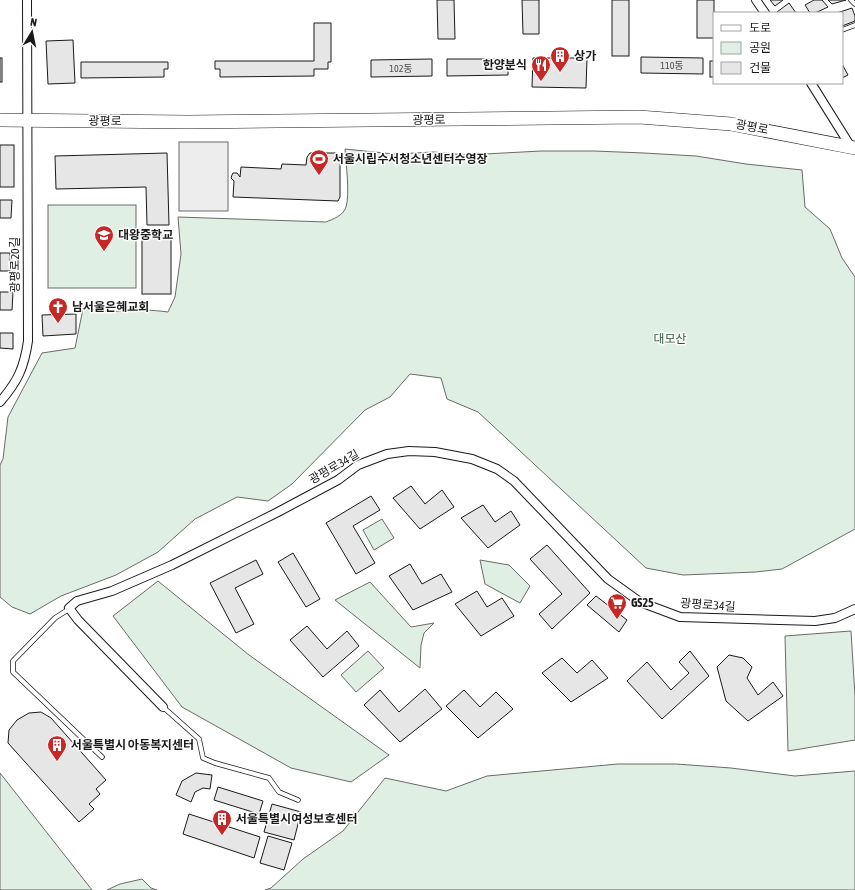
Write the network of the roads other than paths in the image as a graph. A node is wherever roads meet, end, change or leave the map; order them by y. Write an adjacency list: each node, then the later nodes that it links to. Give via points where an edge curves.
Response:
1 (27, 0): 10 (street, 광평로20길)
2 (756, 0): 5 (street)
3 (851, 0): 4 (lane)
4 (855, 4)
5 (764, 12)
6 (855, 25): 7 (lane)
7 (843, 30)
8 (812, 84): 11 (street)
9 (0, 120): 10 (main road, 광평로)
10 (27, 120): 11 (main road, 광평로, via 188,122 639,116 731,124); 12 (street, 광평로20길, via 28,341 19,376)
11 (853, 148)
12 (0, 402)
13 (69, 608): 14 (street, 광평로34길, via 76,601 112,591 172,565 338,480 358,464 387,454 409,451 435,452 472,459 497,469 514,482 608,579 640,602 680,617 815,621 835,618); 15 (street); 16 (lane, via 55,618 13,661 13,672)
14 (855, 609)
15 (163, 707): 17 (lane, via 199,739 203,758 270,778 279,792)
16 (102, 757)
17 (298, 800)

